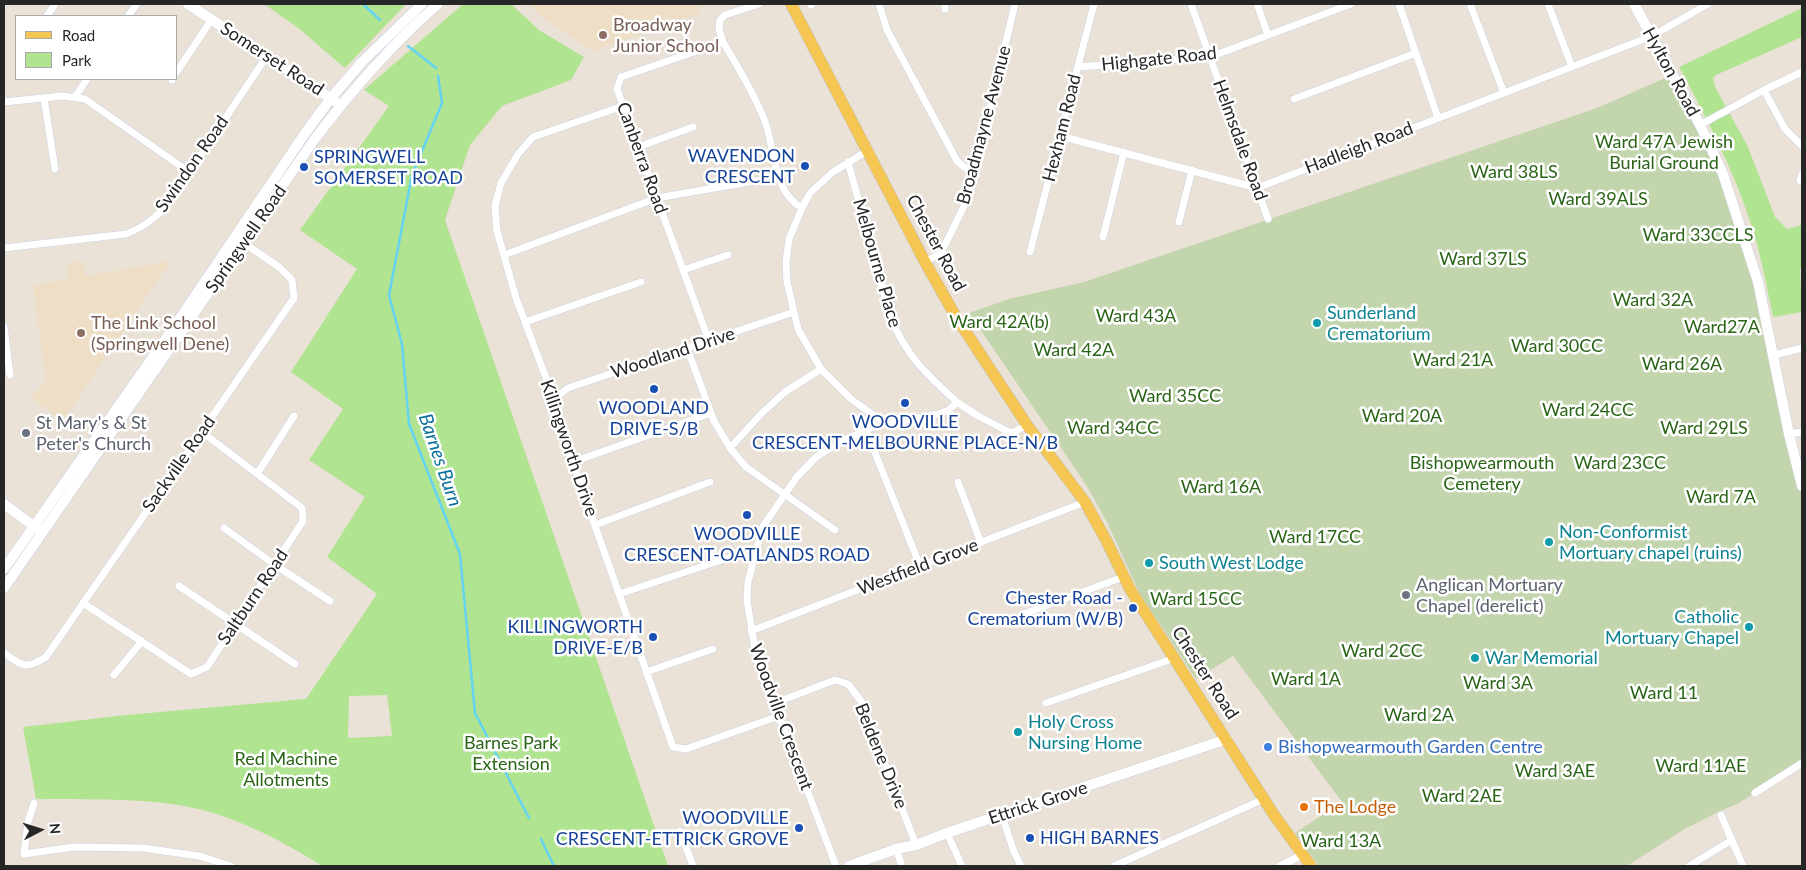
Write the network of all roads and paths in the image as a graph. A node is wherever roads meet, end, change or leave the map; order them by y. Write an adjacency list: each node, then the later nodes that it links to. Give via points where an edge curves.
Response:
1 (55, 4): 20 (street)
2 (136, 4): 21 (street)
3 (188, 4): 22 (street, Somerset Road)
4 (422, 4): 38 (street, Springwell Road, via 387,36)
5 (438, 4): 41 (street, Springwell Road, via 374,66)
6 (759, 4): 25 (street, via 725,15 720,20)
7 (791, 4): 49 (main road, Chester Road)
8 (879, 4): 55 (street, via 887,30 957,161)
9 (1015, 4): 55 (street, Broadmayne Avenue)
10 (1094, 4): 30 (street, Hexham Road)
11 (1191, 4): 28 (street, Helmsdale Road)
12 (1257, 4): 23 (street)
13 (1351, 4): 19 (street, Highgate Road)
14 (1399, 4): 26 (street)
15 (1470, 4): 35 (street)
16 (1548, 4): 29 (street)
17 (1634, 4): 24 (street, Hylton Road)
18 (1708, 4): 24 (street, Hadleigh Road)
19 (1331, 7): 23 (street, Highgate Road)
20 (48, 15)
21 (129, 15)
22 (212, 19): 27 (street, Somerset Road); 31 (street)
23 (1268, 35): 28 (street, Highgate Road)
24 (1652, 36): 29 (street, Hadleigh Road); 44 (street, Hylton Road)
25 (723, 42): 42 (street, Canberra Road, via 621,78 617,89); 56 (street, via 763,114)
26 (1416, 53): 39 (street); 43 (street)
27 (267, 56): 38 (street, Somerset Road); 54 (street, Swindon Road)
28 (1210, 57): 30 (street, Highgate Road); 57 (street, Helmsdale Road)
29 (1572, 66): 35 (street, Hadleigh Road)
30 (1078, 67): 46 (street, Hexham Road)
31 (178, 70)
32 (1802, 72): 34 (street)
33 (86, 80): 36 (street)
34 (1764, 90): 44 (street); 47 (street, via 1785,129)
35 (1504, 93): 43 (street, Hadleigh Road)
36 (75, 97): 37 (street); 54 (street, via 85,99)
37 (44, 98): 40 (street); 52 (street)
38 (331, 98): 41 (street, Somerset Road); 63 (street, Springwell Road)
39 (1294, 99)
40 (4, 102)
41 (340, 105): 63 (street, Springwell Road)
42 (623, 106): 48 (street, Canberra Road); 66 (street, Killingworth Drive, via 533,138 518,154 501,183 495,206 497,231)
43 (1438, 118): 57 (street, Hadleigh Road)
44 (1700, 125): 77 (street, Hylton Road, via 1722,174 1749,254)
45 (694, 127): 48 (street)
46 (1060, 136): 50 (street); 65 (street, Hexham Road)
47 (1802, 146)
48 (638, 147): 58 (street, Canberra Road)
49 (867, 151): 51 (street); 68 (main road, Chester Road)
50 (1124, 152): 53 (street); 62 (street)
51 (848, 162): 59 (street, via 821,182); 81 (street, Melbourne Place, via 896,332 913,358)
52 (55, 169)
53 (1192, 170): 57 (street); 61 (street)
54 (189, 172): 64 (street, Swindon Road, via 161,213 142,228 126,234)
55 (975, 172): 68 (street, Broadmayne Avenue, via 969,196 941,253)
56 (778, 177): 58 (street); 59 (street, via 786,196)
57 (1257, 188): 60 (street, Helmsdale Road)
58 (657, 198): 66 (street); 69 (street, Canberra Road)
59 (802, 208): 71 (street, via 789,239 786,262)
60 (1268, 219)
61 (1179, 222)
62 (1103, 236)
63 (239, 240): 87 (street, Sackville Road, via 280,266 292,280 294,298); 101 (street, Springwell Road)
64 (4, 248)
65 (1030, 252)
66 (504, 255): 72 (street, Killingworth Drive)
67 (728, 255): 69 (street)
68 (925, 262): 85 (main road, Chester Road, via 956,317)
69 (683, 270): 74 (street, Canberra Road)
70 (641, 282): 72 (street)
71 (794, 312): 74 (street, Woodland Drive); 78 (street, via 798,329)
72 (525, 322): 80 (street, Killingworth Drive)
73 (4, 327): 79 (street)
74 (709, 341): 75 (street, Woodland Drive)
75 (687, 348): 80 (street, Woodland Drive, via 568,388); 82 (street)
76 (1802, 348): 77 (street)
77 (1774, 354): 89 (street, Hylton Road)
78 (821, 369): 84 (street, via 851,399); 90 (street, via 785,392)
79 (10, 375)
80 (554, 399): 91 (street, Killingworth Drive)
81 (957, 402): 84 (street, Woodville Crescent, via 940,414); 85 (street, via 1009,432)
82 (711, 413): 90 (street); 91 (street)
83 (294, 416): 92 (street)
84 (886, 424): 86 (street, Woodville Crescent)
85 (1027, 425): 97 (main road, Chester Road)
86 (866, 430): 96 (street, Woodville Crescent, via 816,457); 106 (street)
87 (202, 432): 92 (street, Saltburn Road); 113 (street, Sackville Road)
88 (1802, 432): 89 (street)
89 (1789, 434): 95 (street, Hylton Road)
90 (730, 448): 96 (street, via 746,467)
91 (573, 462): 99 (street, Killingworth Drive)
92 (256, 474): 105 (street, Saltburn Road, via 302,508 304,521)
93 (710, 482): 99 (street)
94 (958, 482): 103 (street)
95 (1802, 486)
96 (784, 494): 102 (street); 104 (street, Woodville Crescent, via 762,528)
97 (1085, 502): 103 (street, Westfield Grove); 108 (main road, Chester Road)
98 (4, 504): 101 (street)
99 (595, 525): 111 (street, Killingworth Drive)
100 (224, 528): 105 (street)
101 (38, 530): 107 (street, Springwell Road); 110 (street, Springwell Road)
102 (835, 530)
103 (981, 543): 106 (street, Westfield Grove)
104 (755, 549): 111 (street); 116 (street, Woodville Crescent, via 747,601)
105 (275, 565): 112 (street); 115 (street, Saltburn Road)
106 (920, 566): 116 (street, Westfield Grove)
107 (4, 569)
108 (1123, 577): 114 (street); 120 (main road, Chester Road)
109 (178, 586): 115 (street)
110 (4, 588)
111 (619, 594): 122 (street, Killingworth Drive)
112 (330, 601)
113 (83, 603): 117 (street, Saltburn Road); 119 (street, Sackville Road, via 46,657 34,664 22,665)
114 (1021, 615)
115 (235, 624): 117 (street, Saltburn Road, via 207,667 191,674); 121 (street)
116 (751, 631): 124 (street, Woodville Crescent, via 756,655)
117 (142, 642): 123 (street)
118 (713, 649): 122 (street)
119 (4, 653)
120 (1174, 658): 125 (street); 127 (main road, Chester Road)
121 (295, 664)
122 (646, 672): 126 (street, Killingworth Drive, via 673,747 686,749)
123 (114, 675)
124 (775, 703): 126 (street, Woodville Crescent); 137 (street, Beldene Drive, via 835,680 848,684 861,701)
125 (1046, 703)
126 (779, 716): 142 (street, Woodville Crescent)
127 (1227, 739): 130 (main road, Chester Road); 132 (street, Ettrick Grove)
128 (1802, 763): 129 (street)
129 (1755, 792)
130 (1264, 799): 139 (main road, Chester Road); 147 (street)
131 (34, 803): 140 (street, via 24,854 74,847 143,848 199,856)
132 (1002, 815): 135 (street, Ettrick Grove); 146 (street)
133 (1721, 815): 136 (street)
134 (680, 831): 141 (street)
135 (947, 833): 137 (street, Ettrick Grove); 145 (street)
136 (1732, 840): 150 (street); 151 (street)
137 (916, 846): 138 (street, Ettrick Grove)
138 (896, 849): 143 (street, Ettrick Grove); 144 (street)
139 (1302, 855): 148 (street); 149 (main road, Chester Road)
140 (232, 866)
141 (692, 866)
142 (836, 866)
143 (849, 866)
144 (902, 866)
145 (962, 866)
146 (1021, 866)
147 (1114, 866)
148 (1280, 866)
149 (1311, 866)
150 (1689, 866)
151 (1743, 866)

